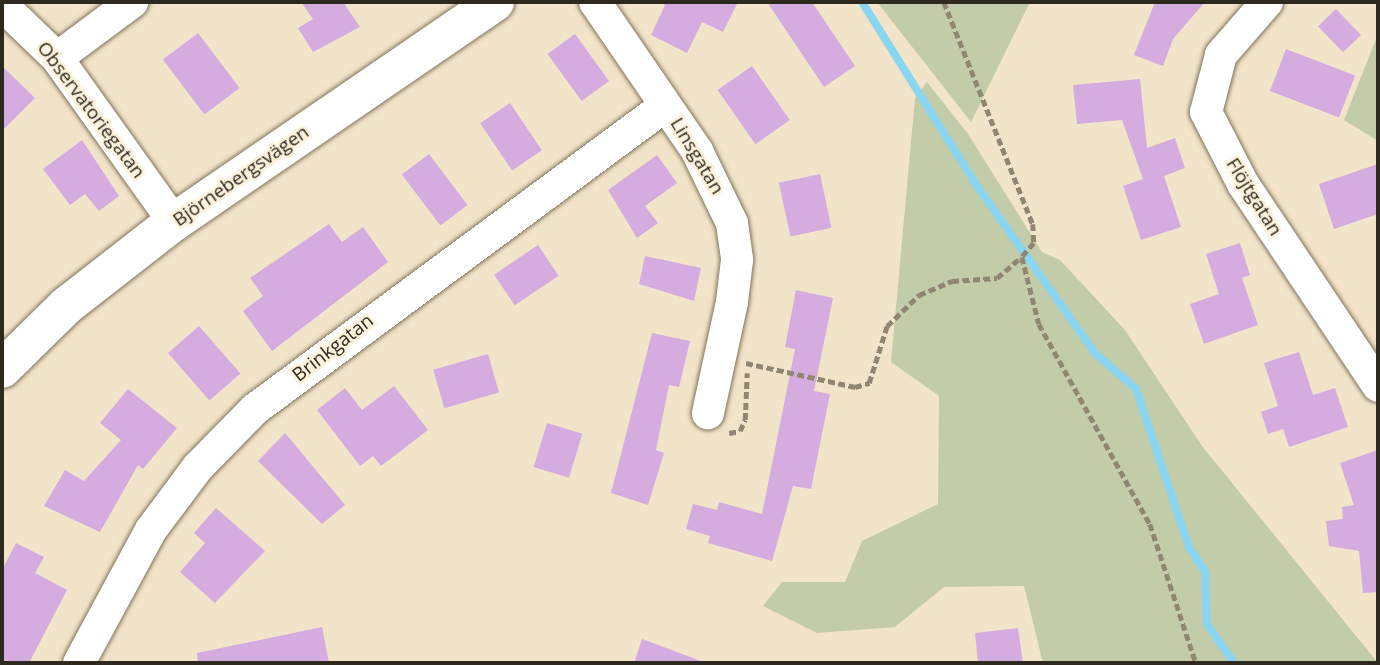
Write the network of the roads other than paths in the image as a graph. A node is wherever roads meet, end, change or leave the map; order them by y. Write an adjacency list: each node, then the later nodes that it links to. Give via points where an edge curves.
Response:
1 (132, 2): 6 (street)
2 (495, 2): 8 (street, Björnebergsvägen)
3 (595, 2): 7 (street, Linsgatan)
4 (1267, 2): 10 (street, Flöjtgatan, via 1221,55 1206,112 1242,184)
5 (2, 5): 6 (street, Observatoriegatan)
6 (57, 58): 8 (street, Observatoriegatan)
7 (665, 106): 11 (street, Linsgatan, via 719,188 732,223 737,260 732,302); 12 (street, Brinkgatan, via 255,410 198,467 151,530)
8 (174, 222): 9 (street, Björnebergsvägen, via 66,306)
9 (2, 369)
10 (1378, 386)
11 (708, 413)
12 (79, 663)

